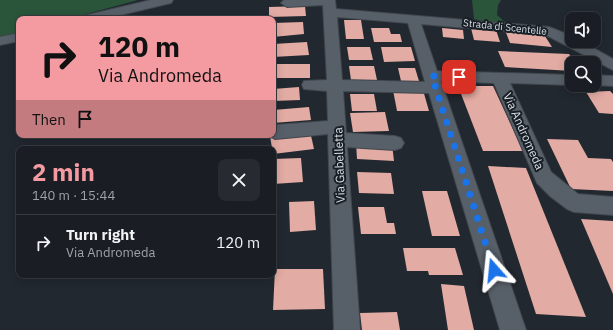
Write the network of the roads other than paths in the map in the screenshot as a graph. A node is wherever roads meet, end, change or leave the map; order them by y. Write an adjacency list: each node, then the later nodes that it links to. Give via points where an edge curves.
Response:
1 (167, 0): 4 (street)
2 (287, 3): 3 (street, Strada di Scentelle)
3 (329, 4): 5 (street, Strada di Scentelle); 15 (street, Via Gabelletta)
4 (100, 16)
5 (414, 19): 8 (street, Strada di Scentelle, via 549,31); 13 (street)
6 (16, 38): 7 (street)
7 (0, 41)
8 (613, 65)
9 (500, 78): 10 (street, Via Andromeda); 13 (street, Via Andromeda); 19 (street, Via Andromeda, via 544,177 574,203)
10 (565, 80)
11 (601, 80): 12 (street)
12 (613, 81)
13 (434, 82): 15 (street, Via Andromeda); 21 (street)
14 (310, 85): 15 (street, Via Andromeda)
15 (335, 86): 17 (street, Via Gabelletta)
16 (276, 132): 17 (street)
17 (337, 134): 18 (street); 20 (street, Via Gabelletta)
18 (395, 143)
19 (613, 206)
20 (347, 330)
21 (513, 330)

